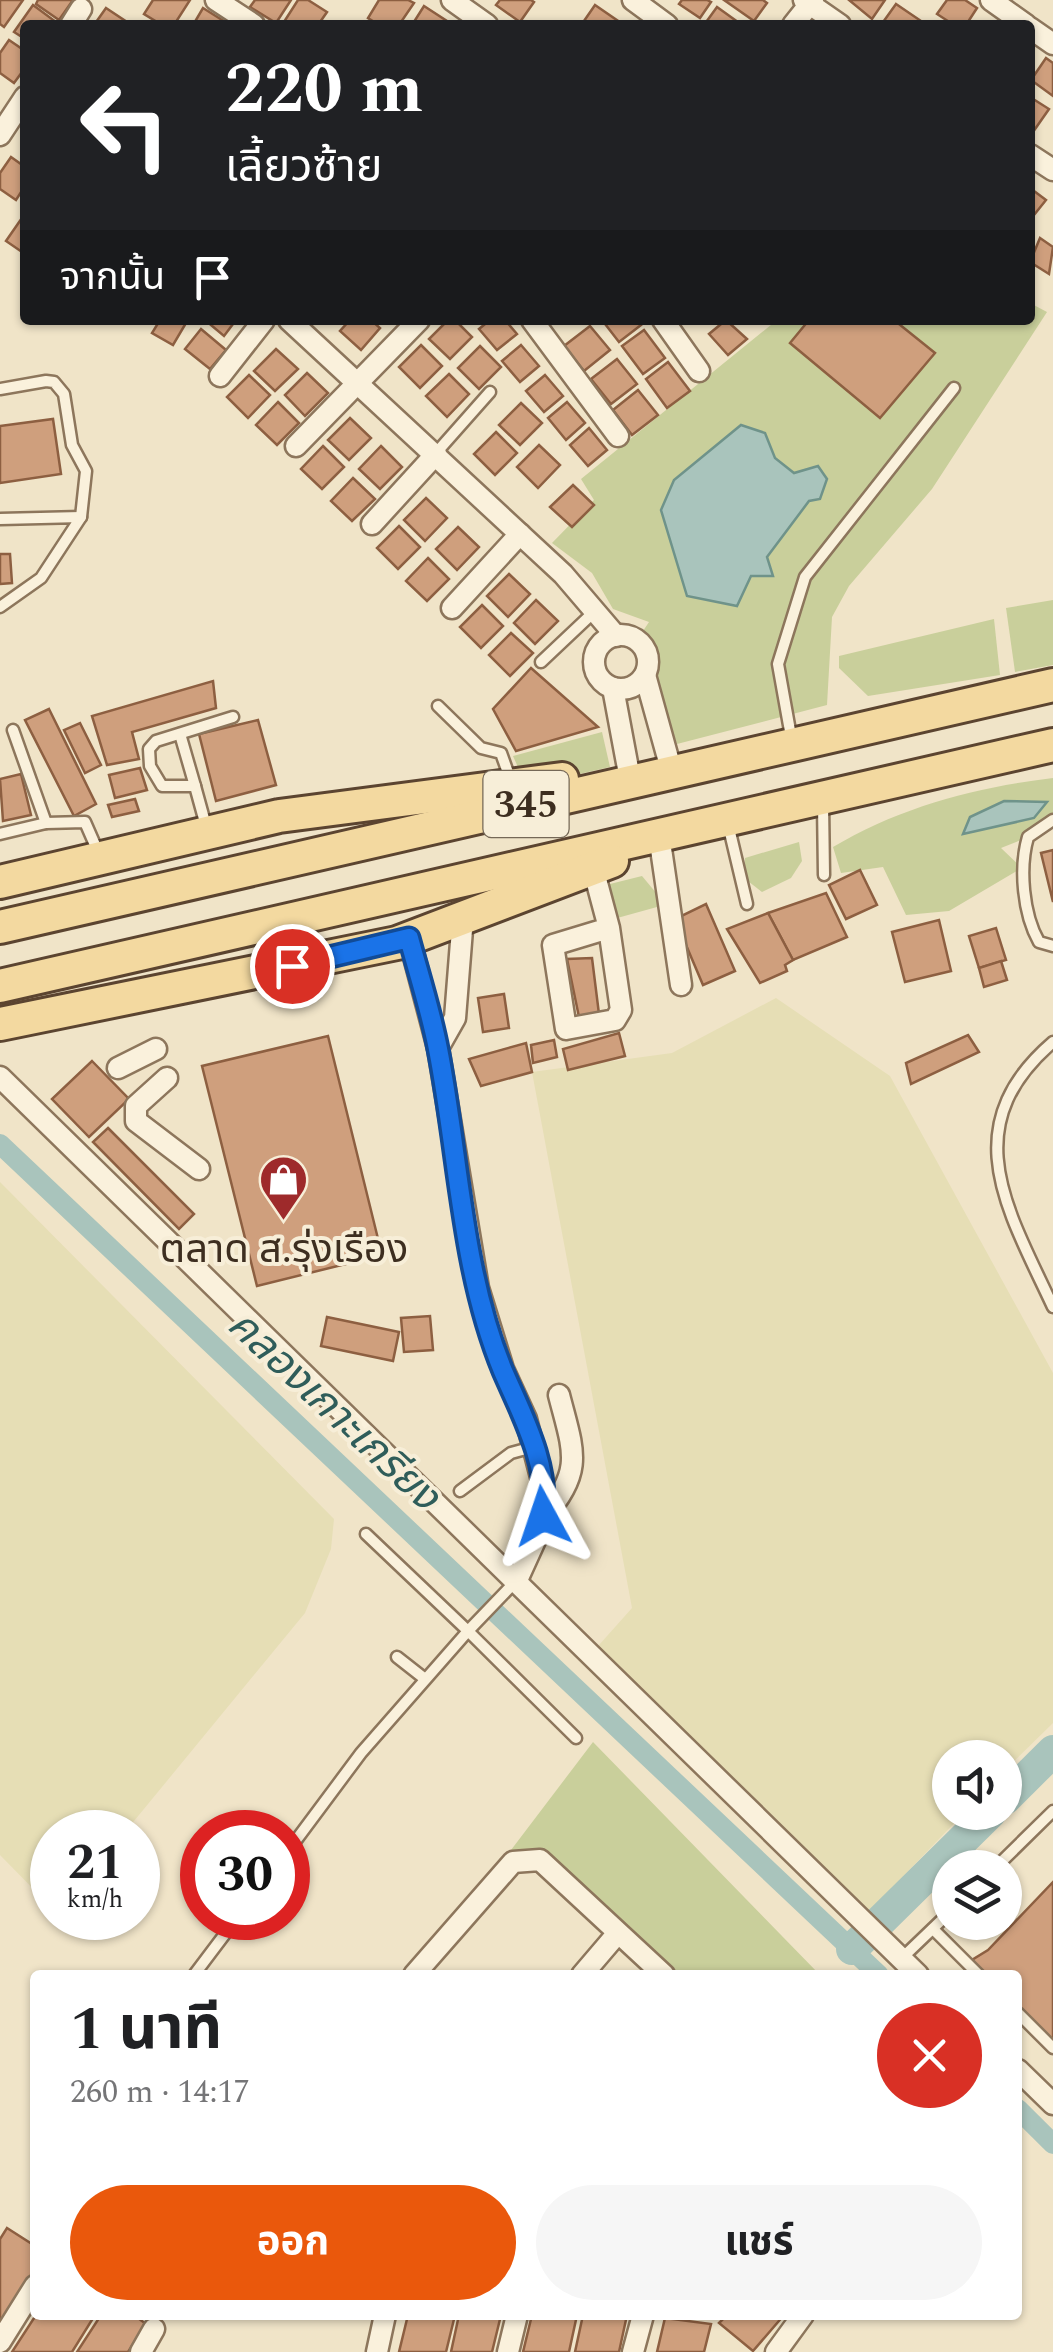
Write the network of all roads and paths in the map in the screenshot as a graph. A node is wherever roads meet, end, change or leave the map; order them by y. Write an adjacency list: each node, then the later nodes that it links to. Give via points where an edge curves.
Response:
1 (216, 0): 6 (street)
2 (452, 0): 7 (street)
3 (633, 0): 8 (street)
4 (991, 0): 10 (street)
5 (809, 2): 9 (street)
6 (246, 20)
7 (480, 20)
8 (660, 20)
9 (833, 20)
10 (1019, 20)
11 (13, 115): 12 (street)
12 (0, 135)
13 (260, 325): 19 (street)
14 (294, 325): 20 (street)
15 (414, 325): 20 (street)
16 (536, 325): 24 (street)
17 (667, 325): 18 (street)
18 (699, 371)
19 (220, 376)
20 (358, 384): 25 (street); 26 (street)
21 (954, 388): 43 (lane, via 805,577 778,664)
22 (0, 389): 27 (lane, via 46,380 64,394 72,445 86,471)
23 (490, 392): 26 (lane)
24 (618, 436)
25 (296, 446)
26 (436, 454): 29 (street); 30 (street)
27 (80, 517): 28 (lane); 31 (lane, via 41,578)
28 (0, 519)
29 (372, 524)
30 (520, 534): 32 (street); 33 (street)
31 (0, 607)
32 (452, 608)
33 (596, 610): 34 (street); 35 (lane)
34 (616, 636): 36 (street, via 643,646); 38 (street, via 598,647 594,661 597,675)
35 (541, 662)
36 (645, 675): 38 (street, via 635,686); 45 (street)
37 (1053, 684): 43 (main road, 345)
38 (613, 688): 46 (street)
39 (438, 706): 47 (lane, via 481,748 502,753)
40 (233, 717): 42 (lane)
41 (13, 730): 53 (lane)
42 (180, 734): 48 (lane); 48 (lane, via 150,744 150,766 162,786)
43 (792, 742): 45 (main road, 345)
44 (1053, 746): 49 (main road, 345)
45 (671, 770): 46 (main road, 345)
46 (620, 781): 47 (main road); 59 (main road, 345)
47 (512, 782): 50 (main road)
48 (195, 786): 55 (lane)
49 (823, 798): 51 (main road, 345); 61 (lane)
50 (279, 816): 55 (main road); 59 (main road)
51 (727, 818): 54 (main road, 345); 63 (lane)
52 (1053, 820): 69 (lane, via 1028,837 1022,868 1032,929 1039,942)
53 (46, 822): 56 (lane); 58 (lane, via 86,822)
54 (694, 826): 57 (main road); 64 (main road, 345)
55 (208, 832): 58 (main road)
56 (0, 834)
57 (660, 842): 60 (main road); 71 (street)
58 (101, 859): 62 (main road)
59 (288, 861): 66 (main road, 345)
60 (593, 868): 65 (main road); 67 (street)
61 (824, 874)
62 (0, 882)
63 (746, 904)
64 (343, 909): 70 (main road); 72 (main road, 345)
65 (463, 918): 68 (main road); 75 (street, via 455,1018)
66 (0, 927)
67 (609, 928): 67 (street, via 621,1010 615,1020 566,1029 553,945)
68 (409, 938): 70 (main road); 75 (street)
69 (1053, 946)
70 (360, 952): 73 (main road)
71 (681, 985)
72 (0, 986)
73 (0, 1024)
74 (1053, 1042): 81 (lane, via 1016,1082 994,1142 1012,1218)
75 (438, 1048): 83 (street, via 478,1288)
76 (156, 1049): 77 (street)
77 (118, 1068)
78 (0, 1078): 87 (street)
79 (167, 1078): 80 (street, via 136,1106 136,1121)
80 (199, 1169)
81 (1053, 1307)
82 (559, 1395): 85 (street, via 574,1464 564,1493)
83 (533, 1447): 84 (lane, via 512,1453); 85 (street)
84 (460, 1491)
85 (543, 1516): 87 (street)
86 (366, 1534): 88 (lane)
87 (510, 1587): 88 (lane); 99 (street)
88 (468, 1631): 90 (lane); 91 (lane)
89 (397, 1657): 90 (lane)
90 (425, 1679): 93 (lane)
91 (576, 1738)
92 (1053, 1811): 94 (lane)
93 (310, 1823)
94 (1013, 1850)
95 (932, 1929): 99 (lane)
96 (618, 1934): 101 (street, via 540,1860 513,1862); 102 (street); 103 (street)
97 (221, 1940): 100 (lane)
98 (945, 1940): 105 (lane)
99 (901, 1959): 104 (street)
100 (198, 1970)
101 (418, 1970)
102 (586, 1970)
103 (658, 1970)
104 (913, 1970)
105 (975, 1970)
106 (1022, 2017): 107 (lane)
107 (1053, 2048)
108 (1022, 2074): 109 (street)
109 (1053, 2104)
110 (30, 2294): 116 (street)
111 (384, 2320): 118 (street)
112 (515, 2320): 119 (street)
113 (642, 2320): 120 (street)
114 (799, 2320): 121 (street)
115 (154, 2329): 117 (street)
116 (0, 2342)
117 (141, 2352)
118 (376, 2352)
119 (508, 2352)
120 (633, 2352)
121 (776, 2352)

